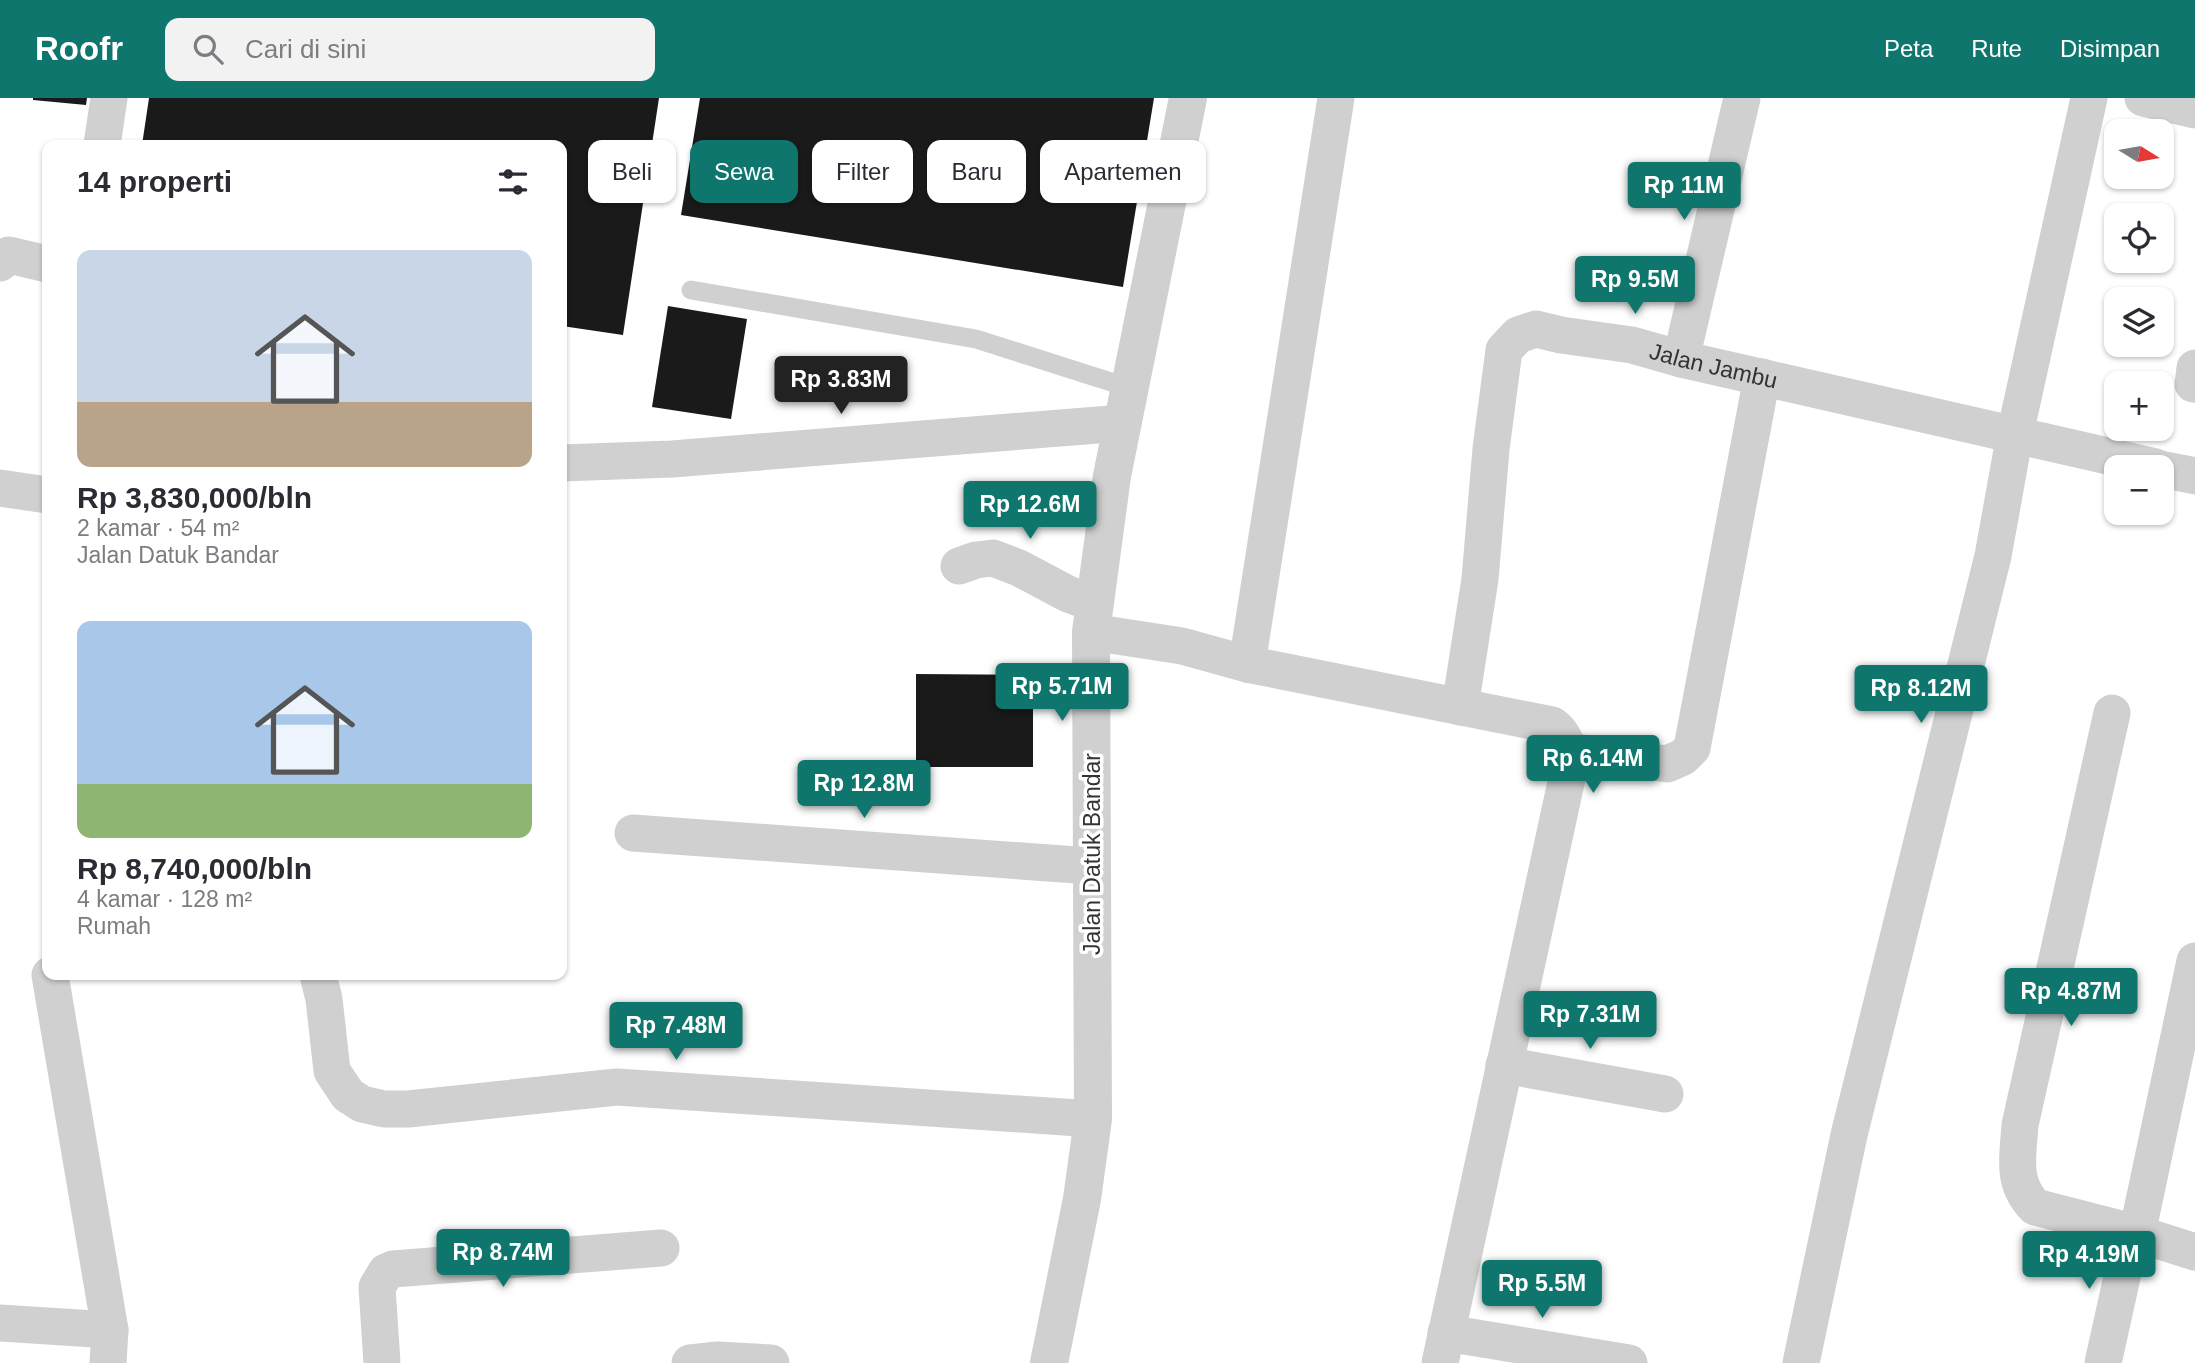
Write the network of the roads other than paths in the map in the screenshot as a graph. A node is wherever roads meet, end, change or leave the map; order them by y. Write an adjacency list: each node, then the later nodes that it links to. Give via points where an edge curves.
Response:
1 (108, 98): 8 (street)
2 (1188, 98): 14 (street, Jalan Datuk Bandar)
3 (1336, 98): 24 (street)
4 (1742, 98): 12 (street)
5 (2089, 98): 15 (street)
6 (2143, 98): 7 (street)
7 (2195, 110)
8 (103, 140)
9 (0, 262): 10 (street, via 9,255)
10 (42, 263)
11 (691, 290): 14 (lane, via 976,339)
12 (1681, 359): 13 (street, Jalan Jambu); 25 (street, Jalan Jambu, via 1632,345 1536,329 1518,335 1504,350 1480,579)
13 (1762, 377): 15 (street, Jalan Jambu); 27 (street, via 1692,748 1667,764)
14 (1126, 405): 17 (street, via 672,459); 23 (street, Jalan Datuk Bandar)
15 (2015, 434): 16 (street, Jalan Jambu); 47 (street, via 1993,556 1849,1135)
16 (2105, 455)
17 (567, 463)
18 (2174, 472): 19 (street)
19 (2195, 477)
20 (0, 488): 21 (street)
21 (42, 494)
22 (959, 566): 23 (street, via 993,558 1020,568 1068,594)
23 (1093, 618): 24 (street); 29 (street, Jalan Datuk Bandar)
24 (1247, 664): 25 (street)
25 (1460, 707): 27 (street, via 1552,725 1562,732)
26 (2112, 713): 36 (street, via 2020,1125 2017,1178 2024,1196 2035,1207)
27 (1568, 751): 33 (street, via 1567,778)
28 (633, 832): 29 (street)
29 (1091, 866): 35 (street, Jalan Datuk Bandar)
30 (2195, 961): 36 (street)
31 (51, 980): 40 (street)
32 (319, 980): 35 (street, via 332,1071 348,1095 383,1109 617,1087)
33 (1504, 1065): 34 (street); 41 (street)
34 (1665, 1094)
35 (1093, 1119): 45 (street, Jalan Datuk Bandar)
36 (2134, 1233): 38 (street); 48 (street)
37 (661, 1248): 42 (street, via 393,1269 377,1287)
38 (2195, 1252)
39 (0, 1323): 40 (street)
40 (109, 1347)
41 (1443, 1348): 46 (street)
42 (382, 1363)
43 (690, 1363): 44 (street)
44 (771, 1363)
45 (1049, 1363)
46 (1629, 1363)
47 (1801, 1363)
48 (2103, 1363)

